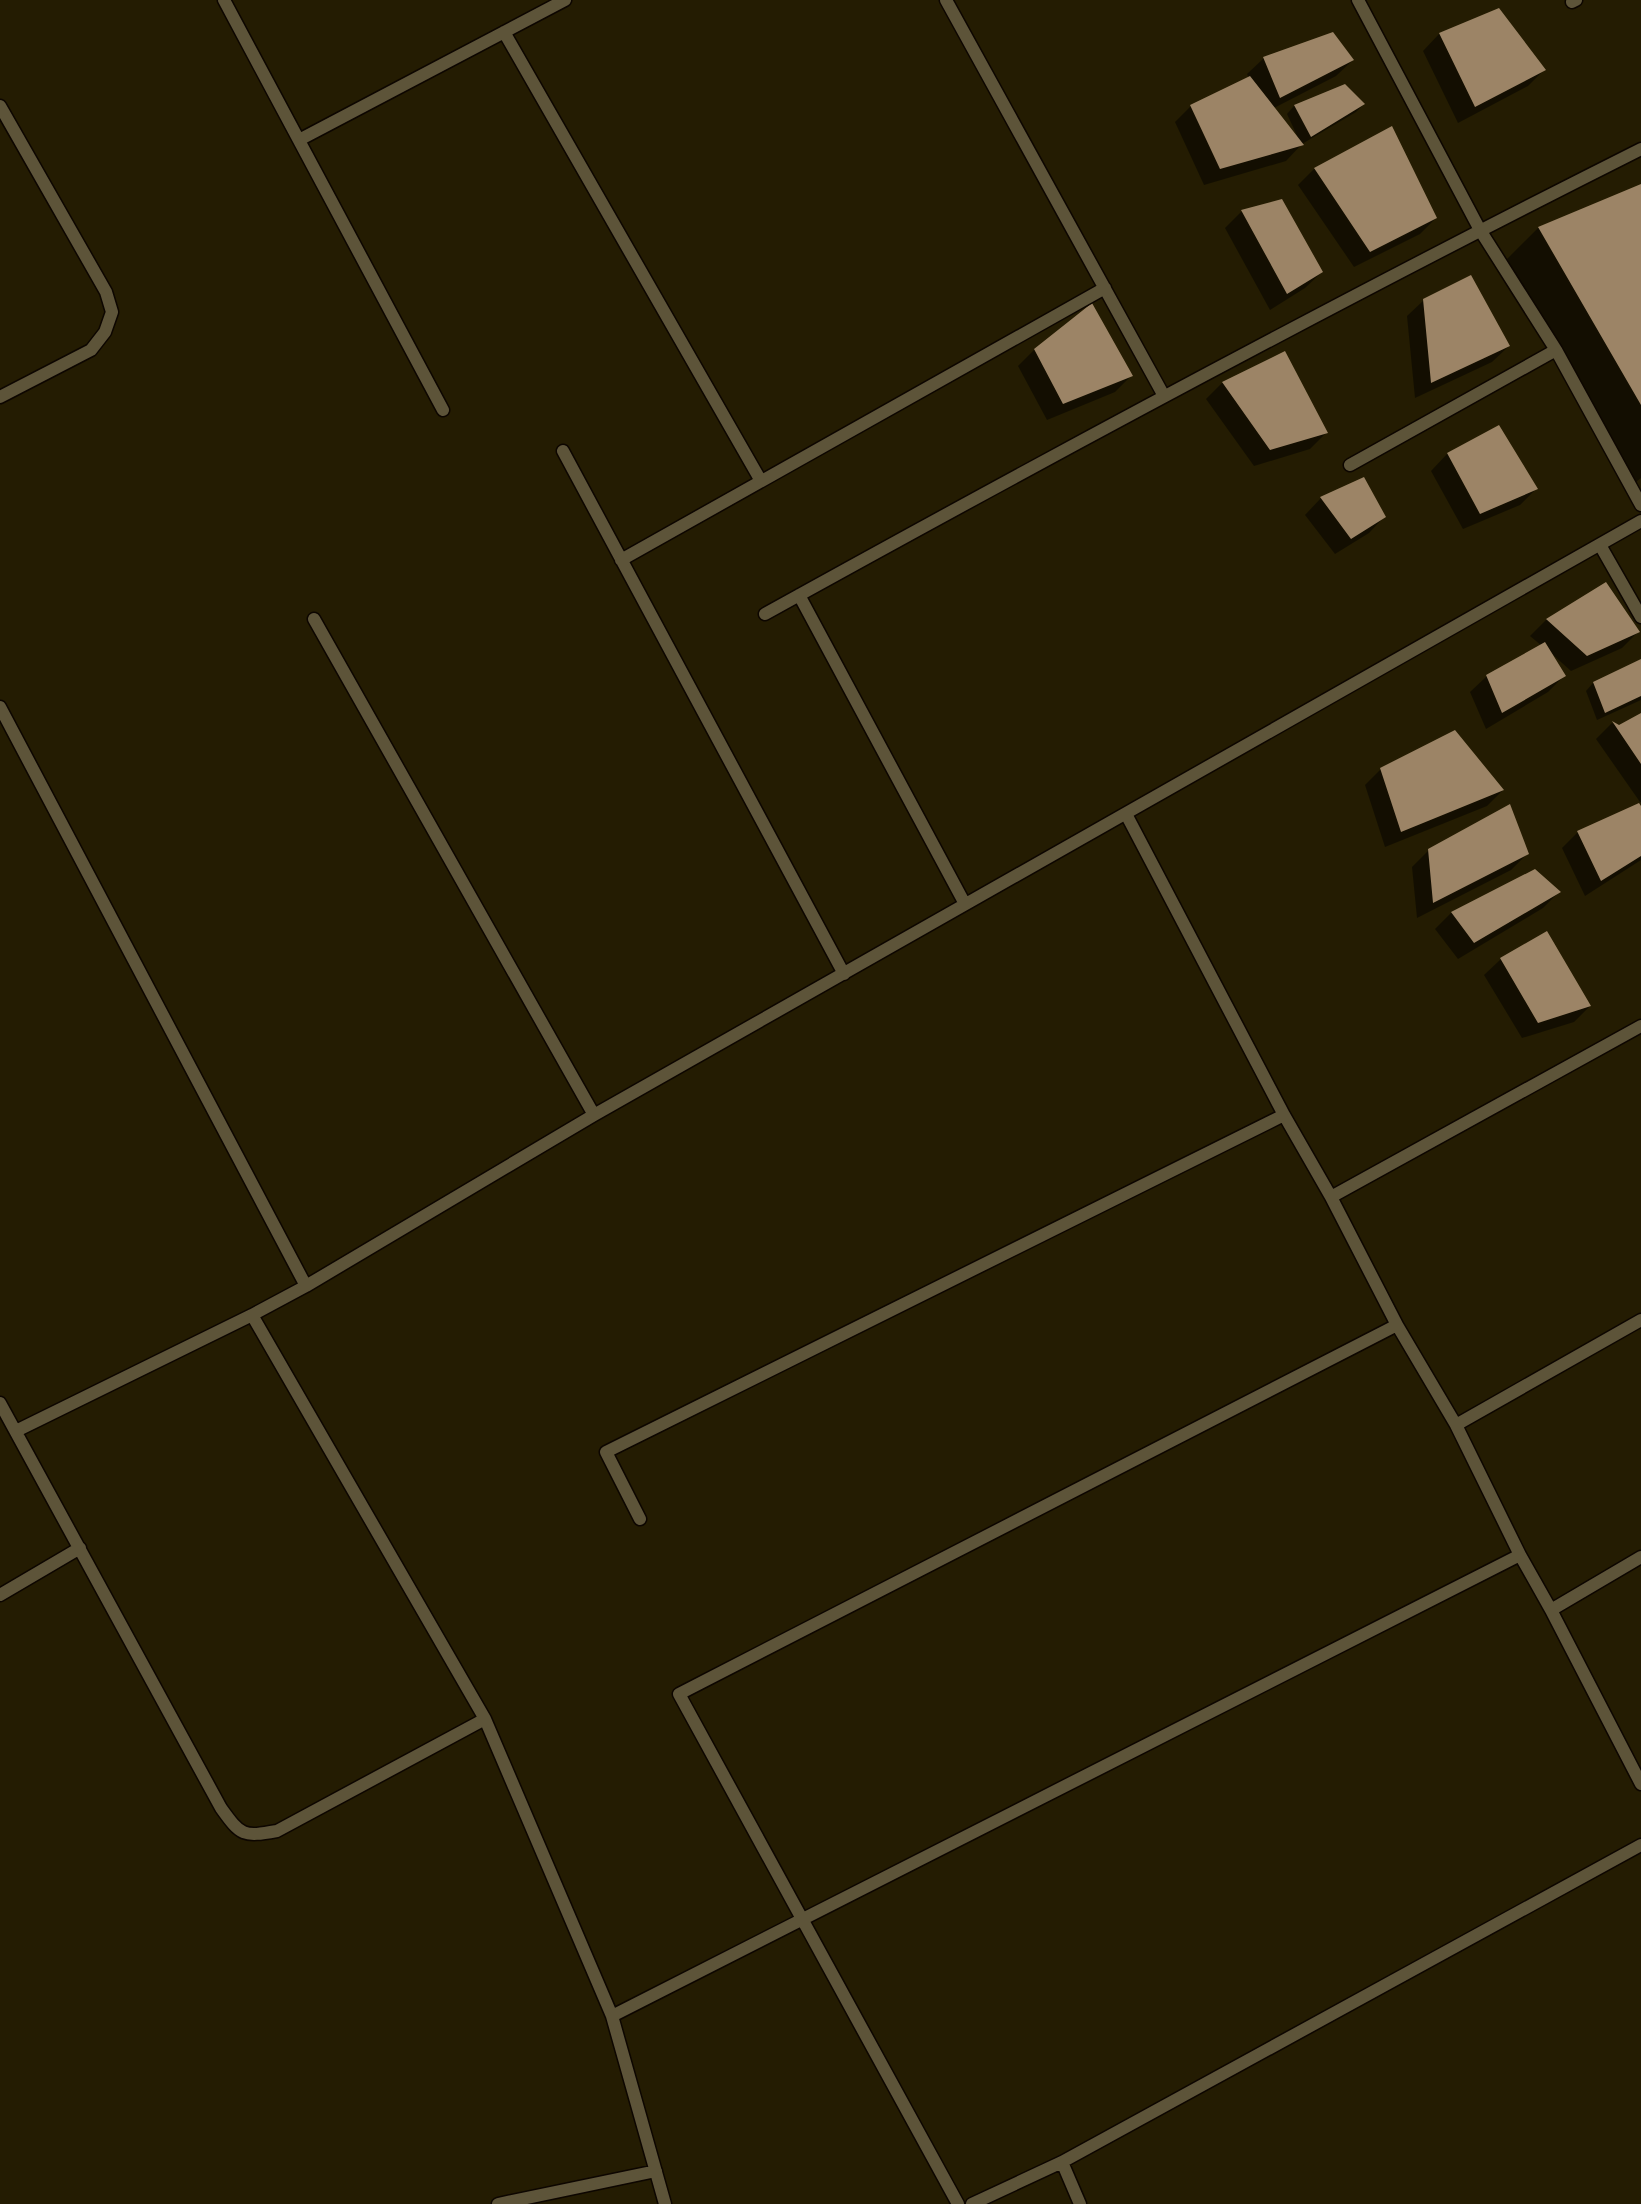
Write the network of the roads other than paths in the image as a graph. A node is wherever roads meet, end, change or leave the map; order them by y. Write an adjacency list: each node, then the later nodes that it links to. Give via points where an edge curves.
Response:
1 (224, 0): 7 (street)
2 (564, 0): 5 (street)
3 (946, 0): 10 (street)
4 (1358, 0): 9 (street)
5 (504, 32): 7 (street); 17 (street)
6 (0, 106): 13 (street, via 106,292 112,312 105,332 91,350)
7 (299, 140): 14 (street)
8 (1641, 149): 9 (street)
9 (1480, 230): 11 (street); 12 (street)
10 (1105, 288): 12 (street); 17 (street)
11 (1556, 350): 16 (street); 18 (street)
12 (1164, 396): 22 (street)
13 (0, 397)
14 (443, 410)
15 (563, 451): 21 (street)
16 (1350, 465)
17 (761, 481): 21 (street)
18 (1641, 505)
19 (1641, 521): 20 (street)
20 (1600, 545): 24 (street); 27 (street)
21 (621, 560): 29 (street)
22 (799, 595): 23 (street); 28 (street)
23 (765, 614)
24 (1641, 617)
25 (314, 619): 31 (street)
26 (0, 707): 34 (street)
27 (1126, 814): 28 (street); 32 (street)
28 (965, 904): 29 (street)
29 (844, 974): 31 (street)
30 (1641, 1026): 33 (street)
31 (594, 1115): 34 (street)
32 (1284, 1115): 33 (street); 41 (street, via 606,1452)
33 (1332, 1197): 37 (street)
34 (306, 1286): 35 (street)
35 (252, 1315): 40 (street); 47 (street)
36 (1641, 1320): 39 (street)
37 (1397, 1325): 39 (street); 50 (street, via 679,1694)
38 (0, 1402): 40 (street)
39 (1456, 1425): 43 (street)
40 (16, 1431): 42 (street)
41 (640, 1519)
42 (80, 1548): 45 (street); 47 (street, via 221,1808 236,1829 252,1836 277,1831)
43 (1520, 1555): 46 (street); 50 (street)
44 (1641, 1557): 46 (street)
45 (0, 1595)
46 (1551, 1610): 48 (street)
47 (485, 1720): 51 (street)
48 (1641, 1784)
49 (1641, 1846): 52 (street)
50 (803, 1919): 51 (street); 56 (street)
51 (612, 2016): 53 (street)
52 (1062, 2162): 57 (street); 58 (street)
53 (656, 2171): 54 (street); 55 (street)
54 (498, 2204)
55 (665, 2204)
56 (958, 2204)
57 (972, 2204)
58 (1080, 2204)

